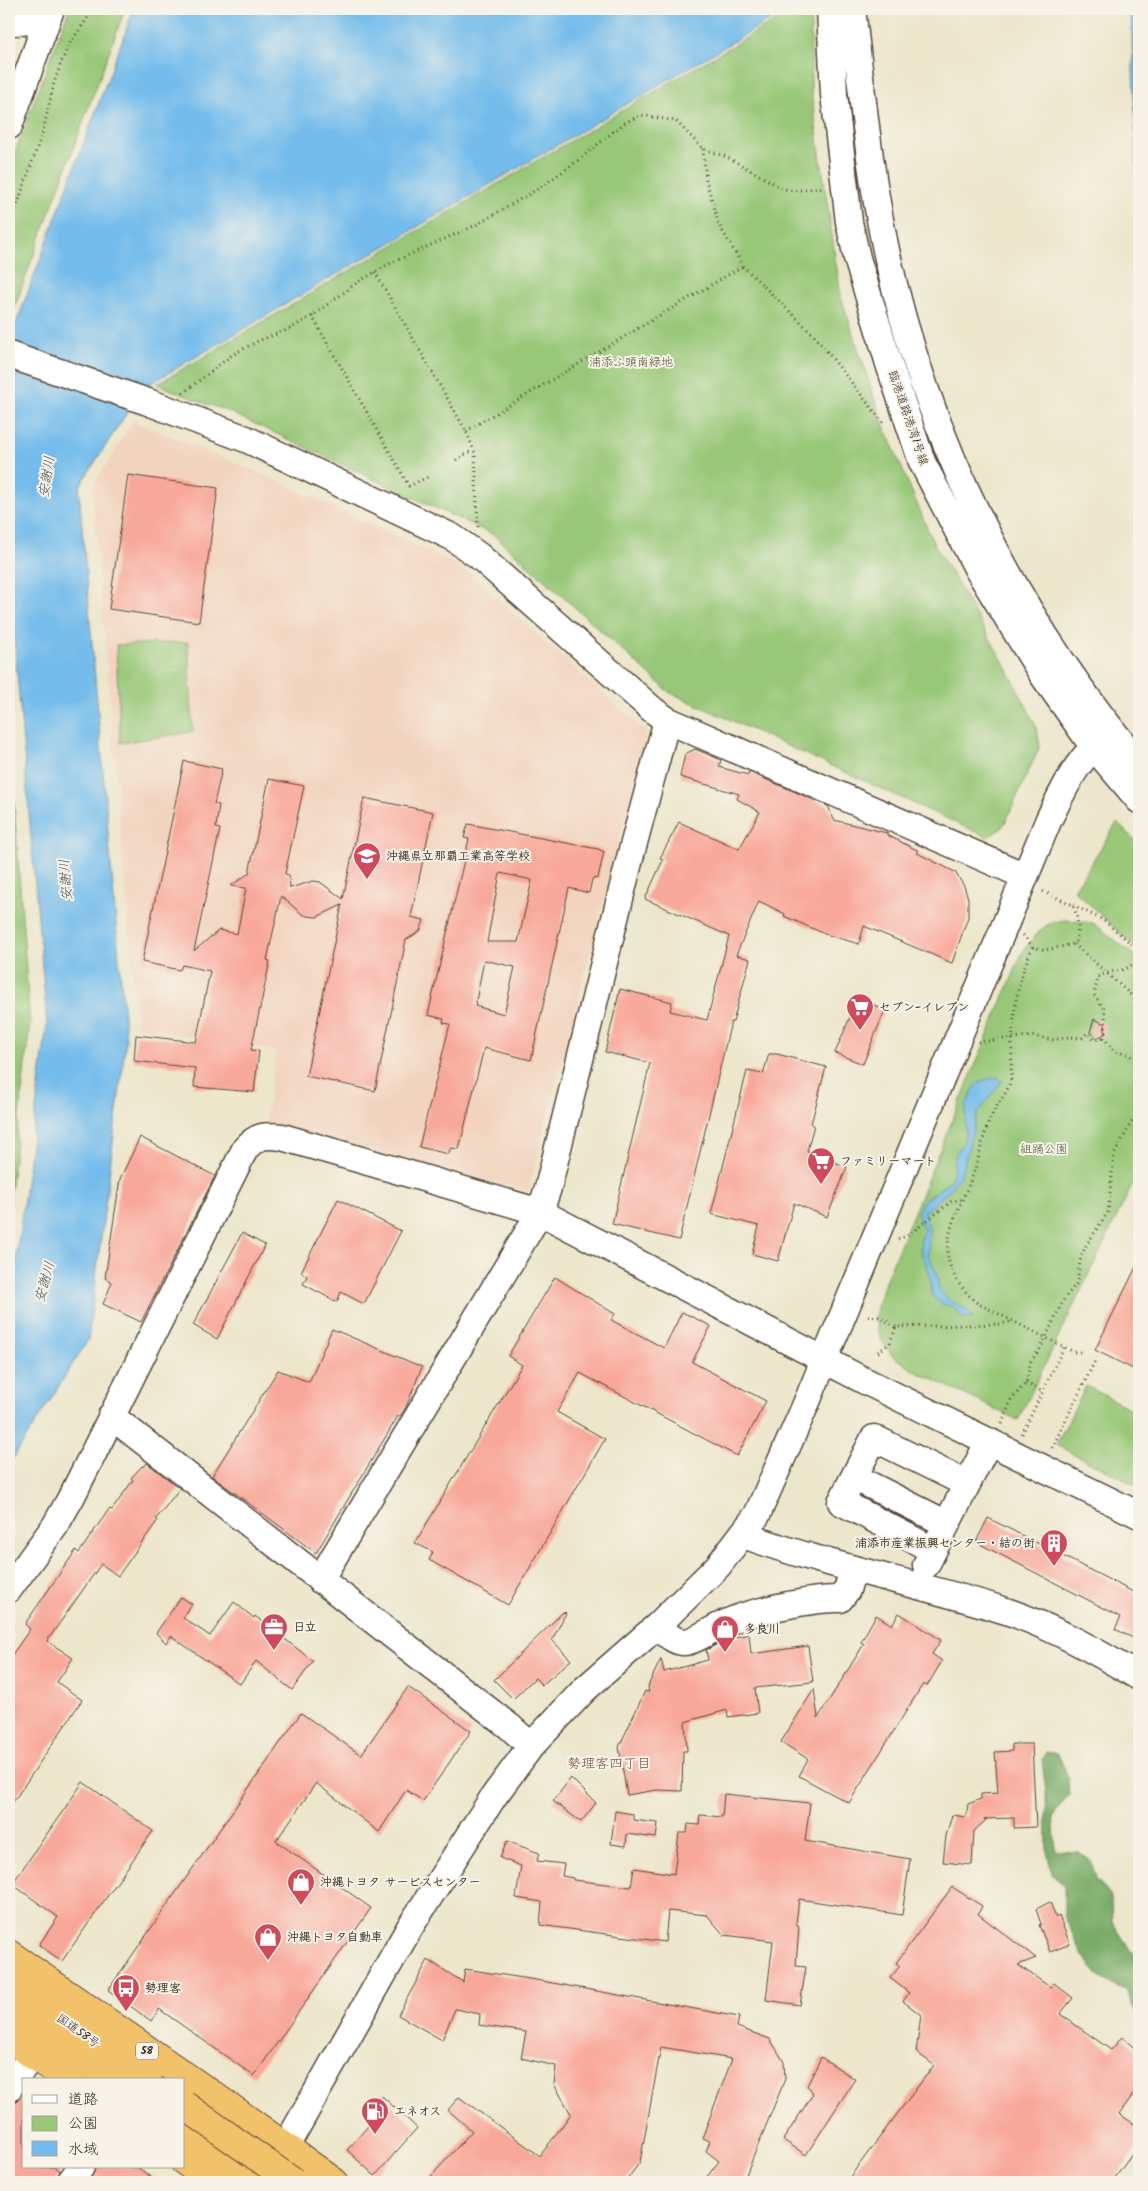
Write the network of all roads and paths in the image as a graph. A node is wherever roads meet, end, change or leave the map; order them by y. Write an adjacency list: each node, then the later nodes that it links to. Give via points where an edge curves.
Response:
1 (94, 9): 9 (path, via 70,43 61,63 44,131)
2 (830, 9): 22 (street, 臨港道路港湾1号線, via 834,94 857,258 922,462 978,570 1042,674)
3 (852, 9): 22 (street, 臨港道路港湾1号線, via 879,216 900,308 932,410 985,530 1061,659)
4 (48, 15): 5 (street); 6 (street)
5 (9, 22)
6 (10, 118)
7 (703, 149): 8 (path, via 727,157 782,188); 10 (path, via 706,180 719,225); 11 (path, via 676,121 640,115 624,122 536,190 476,225)
8 (827, 187)
9 (9, 228)
10 (743, 266): 15 (path, via 813,334); 16 (path)
11 (375, 272): 12 (path); 16 (path)
12 (312, 316): 14 (path, via 232,355); 19 (path, via 409,486)
13 (9, 355): 14 (street)
14 (157, 405): 20 (street, via 246,439 323,475 452,537)
15 (887, 426)
16 (466, 431): 17 (path)
17 (474, 450): 18 (path); 20 (path)
18 (456, 460)
19 (430, 476)
20 (479, 556): 21 (street)
21 (667, 720): 25 (street); 42 (street)
22 (1102, 738): 23 (street, 臨港道路港湾1号線); 24 (street, 臨港道路港湾1号線); 25 (street, via 1065,785)
23 (1139, 763)
24 (1139, 800)
25 (1033, 884): 26 (path); 52 (street)
26 (1073, 905): 28 (path, via 1079,934); 30 (path, via 1103,920)
27 (1023, 935): 29 (path)
28 (1074, 944): 29 (path, via 1044,950); 32 (path)
29 (1033, 948): 34 (path, via 1019,982)
30 (1139, 950)
31 (1139, 958): 32 (path, via 1130,967)
32 (1107, 972): 33 (path); 35 (path, via 1098,977 1094,995 1104,1009)
33 (1139, 1002)
34 (1012, 1038): 35 (path, via 1032,1036 1060,1040 1082,1038 1087,1033 1094,1040); 36 (path); 41 (path, via 1008,1091 993,1112 982,1138)
35 (1104, 1038): 37 (path, via 1114,1051 1128,1054)
36 (978, 1042)
37 (1139, 1063)
38 (1139, 1081): 39 (path)
39 (1139, 1090)
40 (1139, 1114): 47 (path, via 1114,1155 1108,1212 1085,1247 1076,1283)
41 (962, 1200): 43 (path, via 952,1201 907,1236); 45 (path, via 946,1242 950,1265 965,1292 977,1303)
42 (540, 1212): 52 (street); 55 (street, via 282,1137 266,1135 252,1141 245,1148); 66 (street)
43 (895, 1240)
44 (868, 1316): 46 (path, via 881,1317)
45 (1013, 1321): 46 (path); 47 (path)
46 (896, 1327): 49 (path, via 890,1343)
47 (1046, 1337): 48 (path); 53 (path, via 1031,1360)
48 (1064, 1347): 50 (path); 54 (path)
49 (878, 1352)
50 (1084, 1352)
51 (1096, 1358): 58 (path)
52 (825, 1359): 56 (street); 63 (street, via 766,1499)
53 (1026, 1384): 54 (path); 56 (path, via 1011,1400)
54 (1043, 1392): 57 (path)
55 (111, 1416): 66 (street); 68 (street, via 72,1496)
56 (995, 1432): 60 (street); 61 (street)
57 (1022, 1434)
58 (1051, 1449)
59 (854, 1477): 60 (street, via 874,1438); 62 (street); 64 (street, via 841,1502)
60 (967, 1484): 62 (street)
61 (1139, 1515)
62 (947, 1524): 64 (street)
63 (744, 1535): 65 (street, via 789,1552); 69 (street, via 718,1566)
64 (933, 1550): 67 (street)
65 (853, 1569): 67 (street); 69 (street, via 848,1590 840,1599 826,1598 729,1621 685,1642 674,1640)
66 (320, 1580): 71 (street)
67 (916, 1584): 70 (street, via 1041,1625)
68 (9, 1589)
69 (657, 1626): 71 (street, via 585,1689)
70 (1139, 1677)
71 (532, 1746): 83 (street, via 494,1796 410,1927)
72 (9, 1954): 83 (highway, 58)
73 (9, 1982): 79 (highway, 国道58号 / 58)
74 (9, 2011): 78 (highway, 国道58号)
75 (9, 2038): 76 (highway)
76 (32, 2054): 77 (highway); 80 (street)
77 (65, 2078)
78 (104, 2078)
79 (145, 2078)
80 (9, 2088)
81 (185, 2106): 90 (highway, bridge)
82 (185, 2135): 88 (highway)
83 (286, 2146): 89 (street); 91 (highway, 58)
84 (185, 2162): 87 (highway)
85 (79, 2168): 86 (street)
86 (70, 2182)
87 (214, 2182)
88 (252, 2182)
89 (263, 2182)
90 (294, 2182)
91 (334, 2182)

